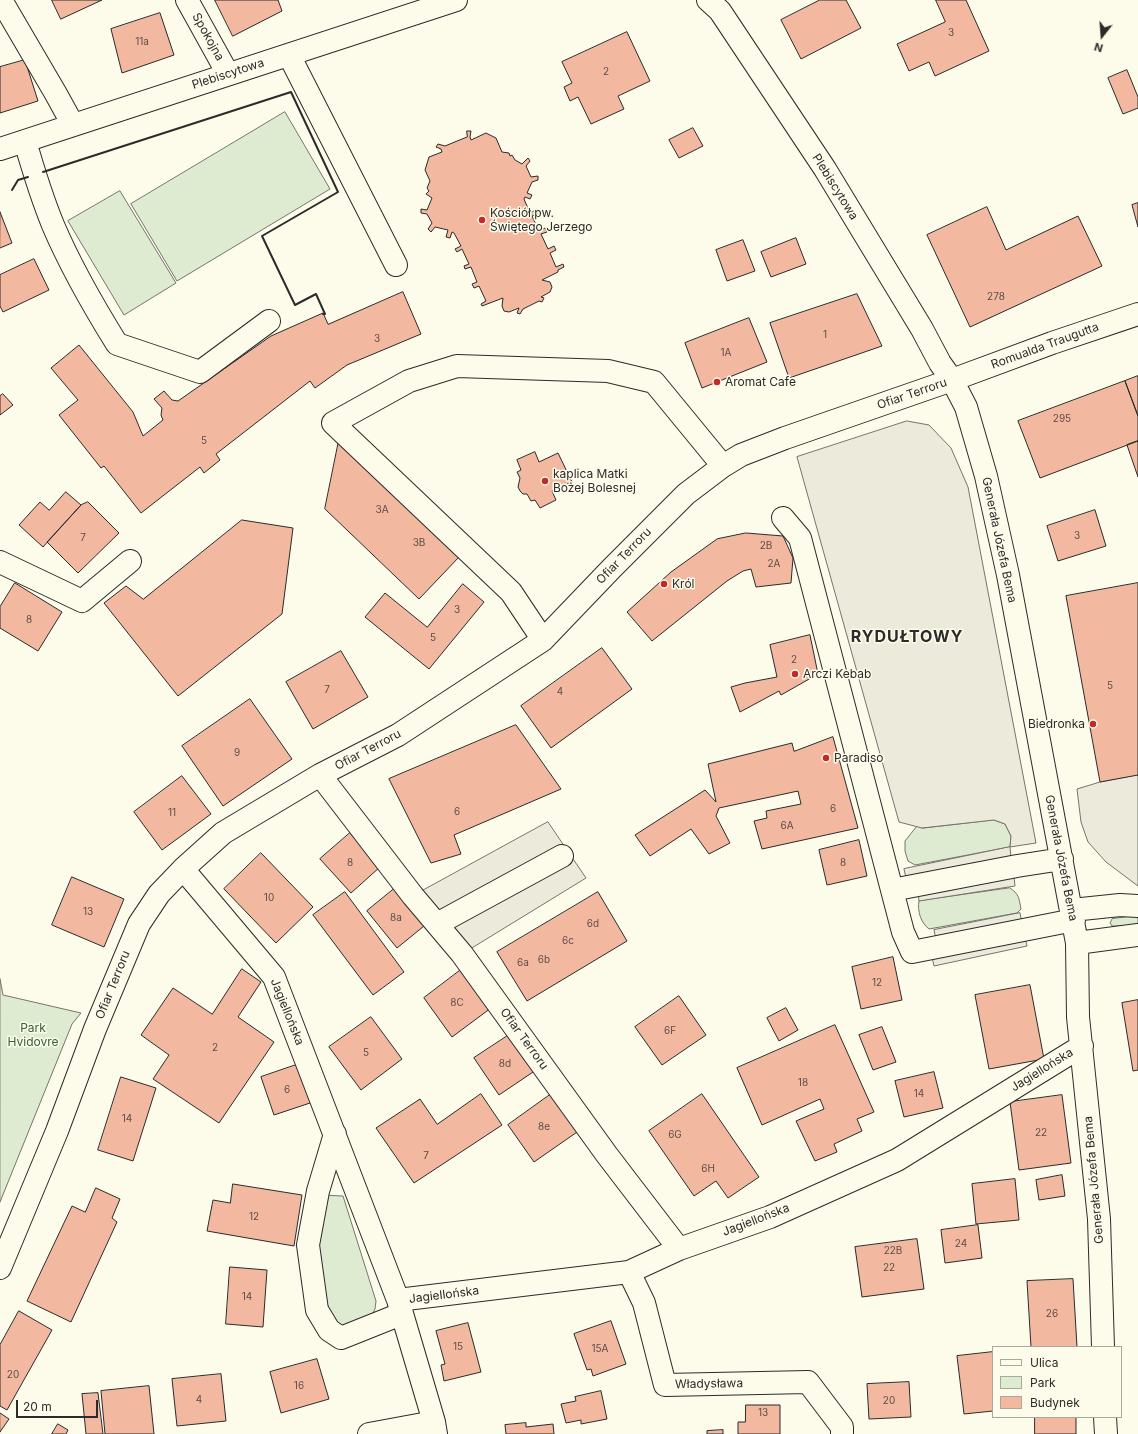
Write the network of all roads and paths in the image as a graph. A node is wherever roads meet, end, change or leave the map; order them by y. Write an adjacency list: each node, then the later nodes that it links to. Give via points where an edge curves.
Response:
1 (1, 0): 7 (street)
2 (187, 0): 6 (street, Spokojna)
3 (456, 0): 5 (street, Plebiscytowa)
4 (708, 0): 13 (street, Plebiscytowa, via 720,11 825,169)
5 (289, 55): 6 (street, Plebiscytowa); 10 (street)
6 (228, 74): 7 (street, Plebiscytowa)
7 (73, 125): 8 (street, Plebiscytowa)
8 (25, 141): 9 (street, Plebiscytowa); 12 (street, via 53,226 117,344 200,372)
9 (0, 149)
10 (396, 265)
11 (1138, 314): 13 (street, Romualda Traugutta)
12 (269, 321)
13 (952, 380): 14 (street, Ofiar Terroru, via 785,438 742,455); 21 (street, Generała Józefa Bema, via 966,407 989,487)
14 (723, 466): 18 (street, Ofiar Terroru, via 686,494); 18 (street, via 654,382 608,370 457,366 408,381 333,423 511,592)
15 (783, 518): 23 (street, via 800,538)
16 (130, 561): 17 (street, via 82,601)
17 (0, 562)
18 (543, 640): 19 (street, Ofiar Terroru, via 398,735)
19 (320, 775): 22 (street, Ofiar Terroru, via 223,833); 26 (street, Ofiar Terroru)
20 (562, 856): 26 (street)
21 (1062, 859): 23 (street); 25 (street, Generała Józefa Bema)
22 (183, 869): 30 (street, Jagiellońska, via 274,977); 32 (street, Ofiar Terroru, via 159,894 139,924)
23 (892, 890): 25 (street, via 903,932 912,952)
24 (1138, 906): 25 (street, via 1120,905)
25 (1073, 915): 28 (street, Generała Józefa Bema)
26 (437, 924): 31 (street, Ofiar Terroru, via 462,954 607,1155)
27 (1138, 935): 28 (street)
28 (1078, 943): 29 (street, Generała Józefa Bema, via 1078,1017)
29 (1082, 1046): 31 (street, Jagiellońska, via 897,1160 770,1217); 35 (street, Generała Józefa Bema, via 1099,1219)
30 (335, 1134): 34 (street, Jagiellońska); 34 (street, Jagiellońska, via 318,1192 308,1245 317,1310 329,1330 341,1338)
31 (679, 1249): 33 (street, Jagiellońska)
32 (0, 1268)
33 (629, 1272): 34 (street, Jagiellońska); 39 (street, Władysława, via 644,1303 665,1385 808,1382 842,1427)
34 (400, 1307): 37 (street, Jagiellońska)
35 (1103, 1346)
36 (1106, 1418): 40 (street)
37 (435, 1428): 38 (street)
38 (369, 1434)
39 (842, 1434)
40 (1106, 1434)

